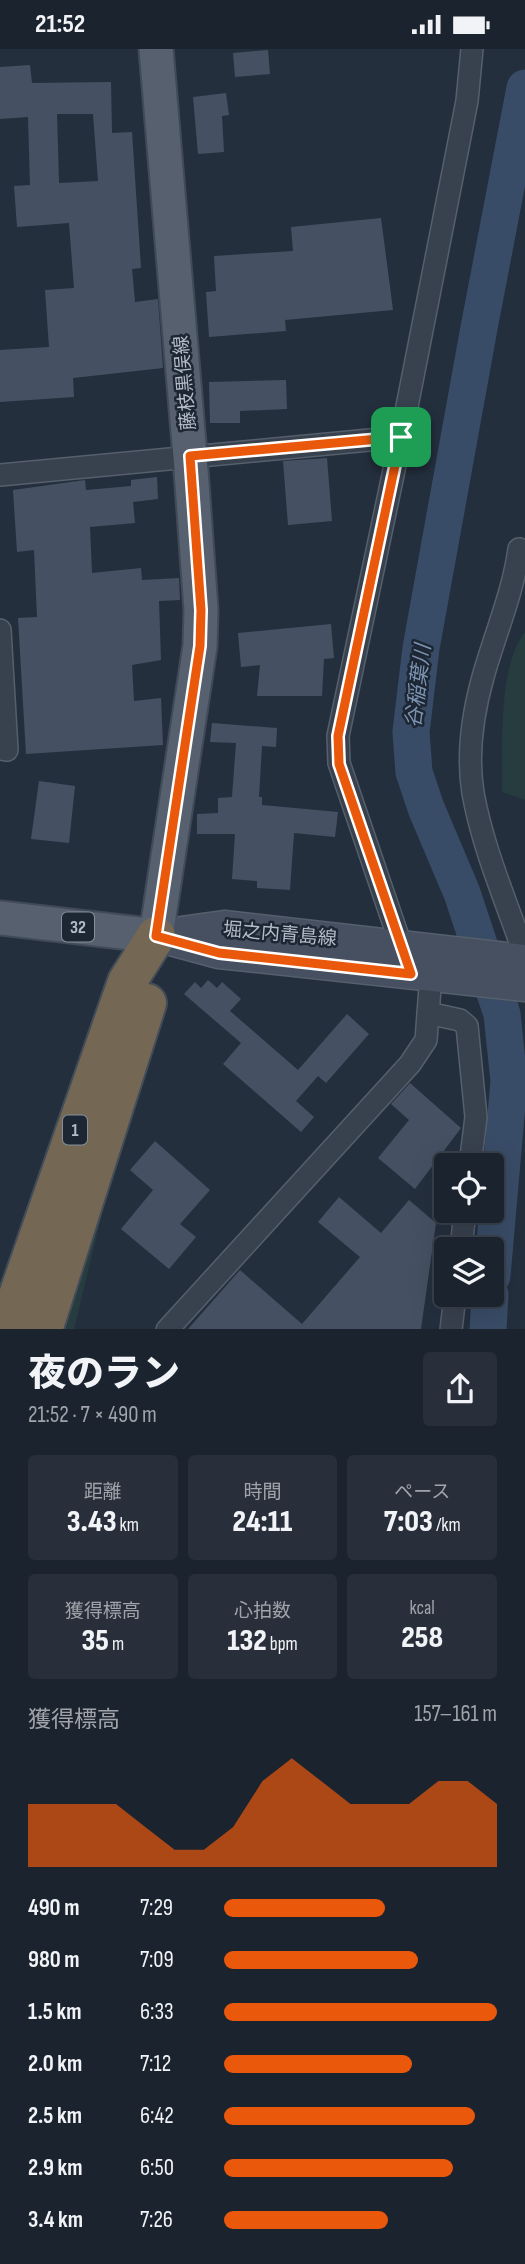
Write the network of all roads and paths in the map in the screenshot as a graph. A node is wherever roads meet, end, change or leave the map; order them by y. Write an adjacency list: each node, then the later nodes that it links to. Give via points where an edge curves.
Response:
1 (156, 49): 4 (main road, 藤枝黒俣線)
2 (472, 49): 3 (street, via 467,101)
3 (401, 437): 4 (street); 12 (street, via 338,736 339,764)
4 (190, 456): 5 (street); 11 (main road, 藤枝黒俣線, via 200,646)
5 (0, 475)
6 (519, 549): 7 (street)
7 (521, 580): 14 (street, via 483,677 471,760 473,793)
8 (0, 630): 9 (street, via 7,750)
9 (0, 749)
10 (0, 918): 11 (main road, 32)
11 (156, 936): 12 (main road, 堀之内青島線, via 224,926); 15 (main road, 堀之内青島線, via 219,953); 18 (highway, 1, via 127,982); 22 (highway, 1, via 153,982)
12 (401, 945): 13 (main road, 堀之内青島線); 15 (street)
13 (459, 965): 14 (main road, 堀之内青島線); 15 (main road, 堀之内青島線)
14 (520, 969)
15 (421, 974): 16 (street)
16 (428, 1013): 17 (street, via 467,1026 476,1117); 23 (street, via 426,1040 410,1064)
17 (472, 1153)
18 (22, 1281): 20 (highway, 1); 21 (highway, via 32,1305)
19 (454, 1307): 24 (street)
20 (6, 1329)
21 (31, 1329)
22 (43, 1329)
23 (167, 1329)
24 (451, 1329)

